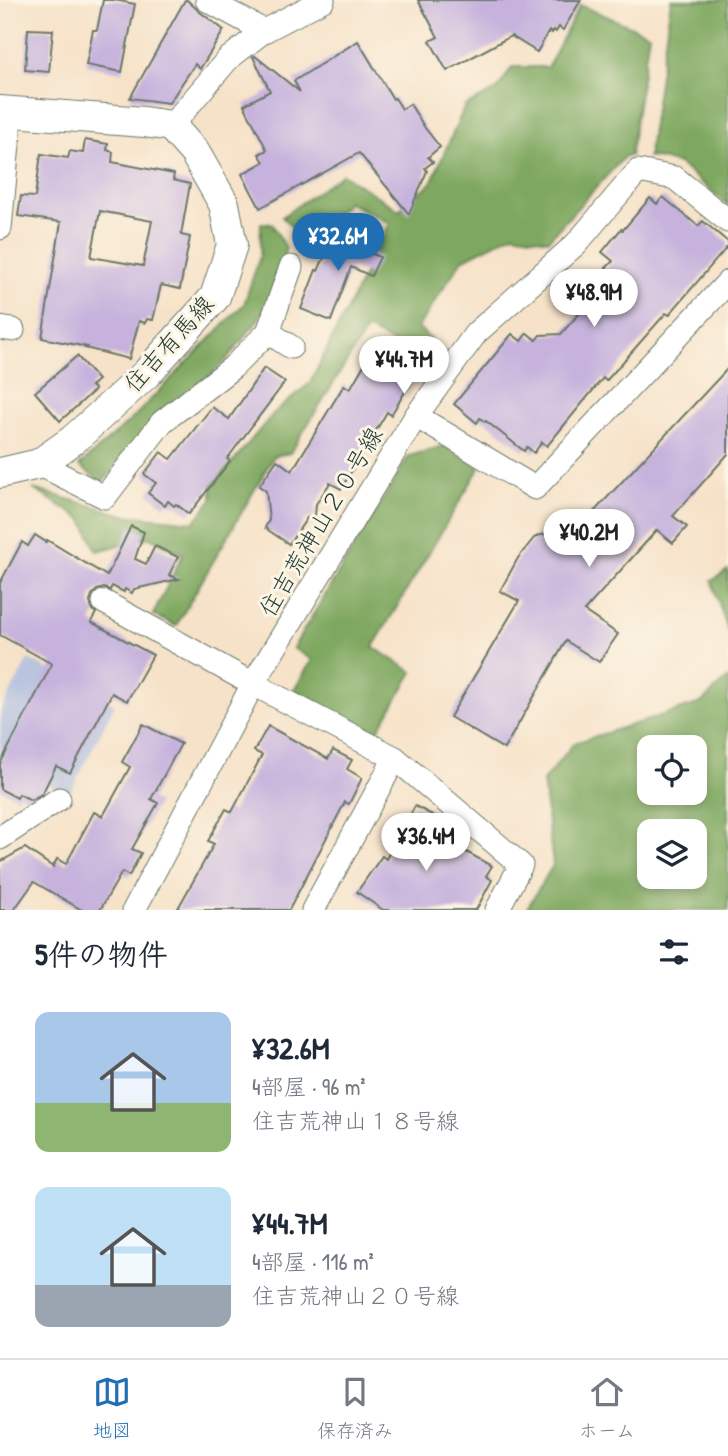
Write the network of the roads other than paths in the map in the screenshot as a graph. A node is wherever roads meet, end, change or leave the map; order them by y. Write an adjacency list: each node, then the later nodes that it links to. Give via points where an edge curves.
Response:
1 (207, 0): 3 (street)
2 (323, 0): 3 (street)
3 (264, 31): 5 (street, via 228,59)
4 (6, 112): 5 (street); 7 (street)
5 (171, 126): 13 (street, 住吉有馬線, via 195,153 224,204 232,245 215,297 146,374 73,440)
6 (728, 221): 12 (street, 住吉荒神山２０号線, via 675,178 638,171 576,244 476,333)
7 (0, 228)
8 (291, 267): 10 (street)
9 (728, 282): 12 (street, via 535,488)
10 (268, 332): 11 (street); 13 (street, via 233,367 162,422 104,497)
11 (290, 347)
12 (416, 416): 16 (street, 住吉荒神山２０号線)
13 (39, 464): 14 (street, 住吉有馬線)
14 (0, 473)
15 (104, 602): 16 (street)
16 (253, 684): 17 (street); 20 (street, 住吉荒神山２０号線)
17 (395, 758): 21 (street); 22 (street, via 521,865)
18 (59, 799): 19 (street)
19 (0, 838)
20 (134, 910)
21 (313, 910)
22 (497, 910)

